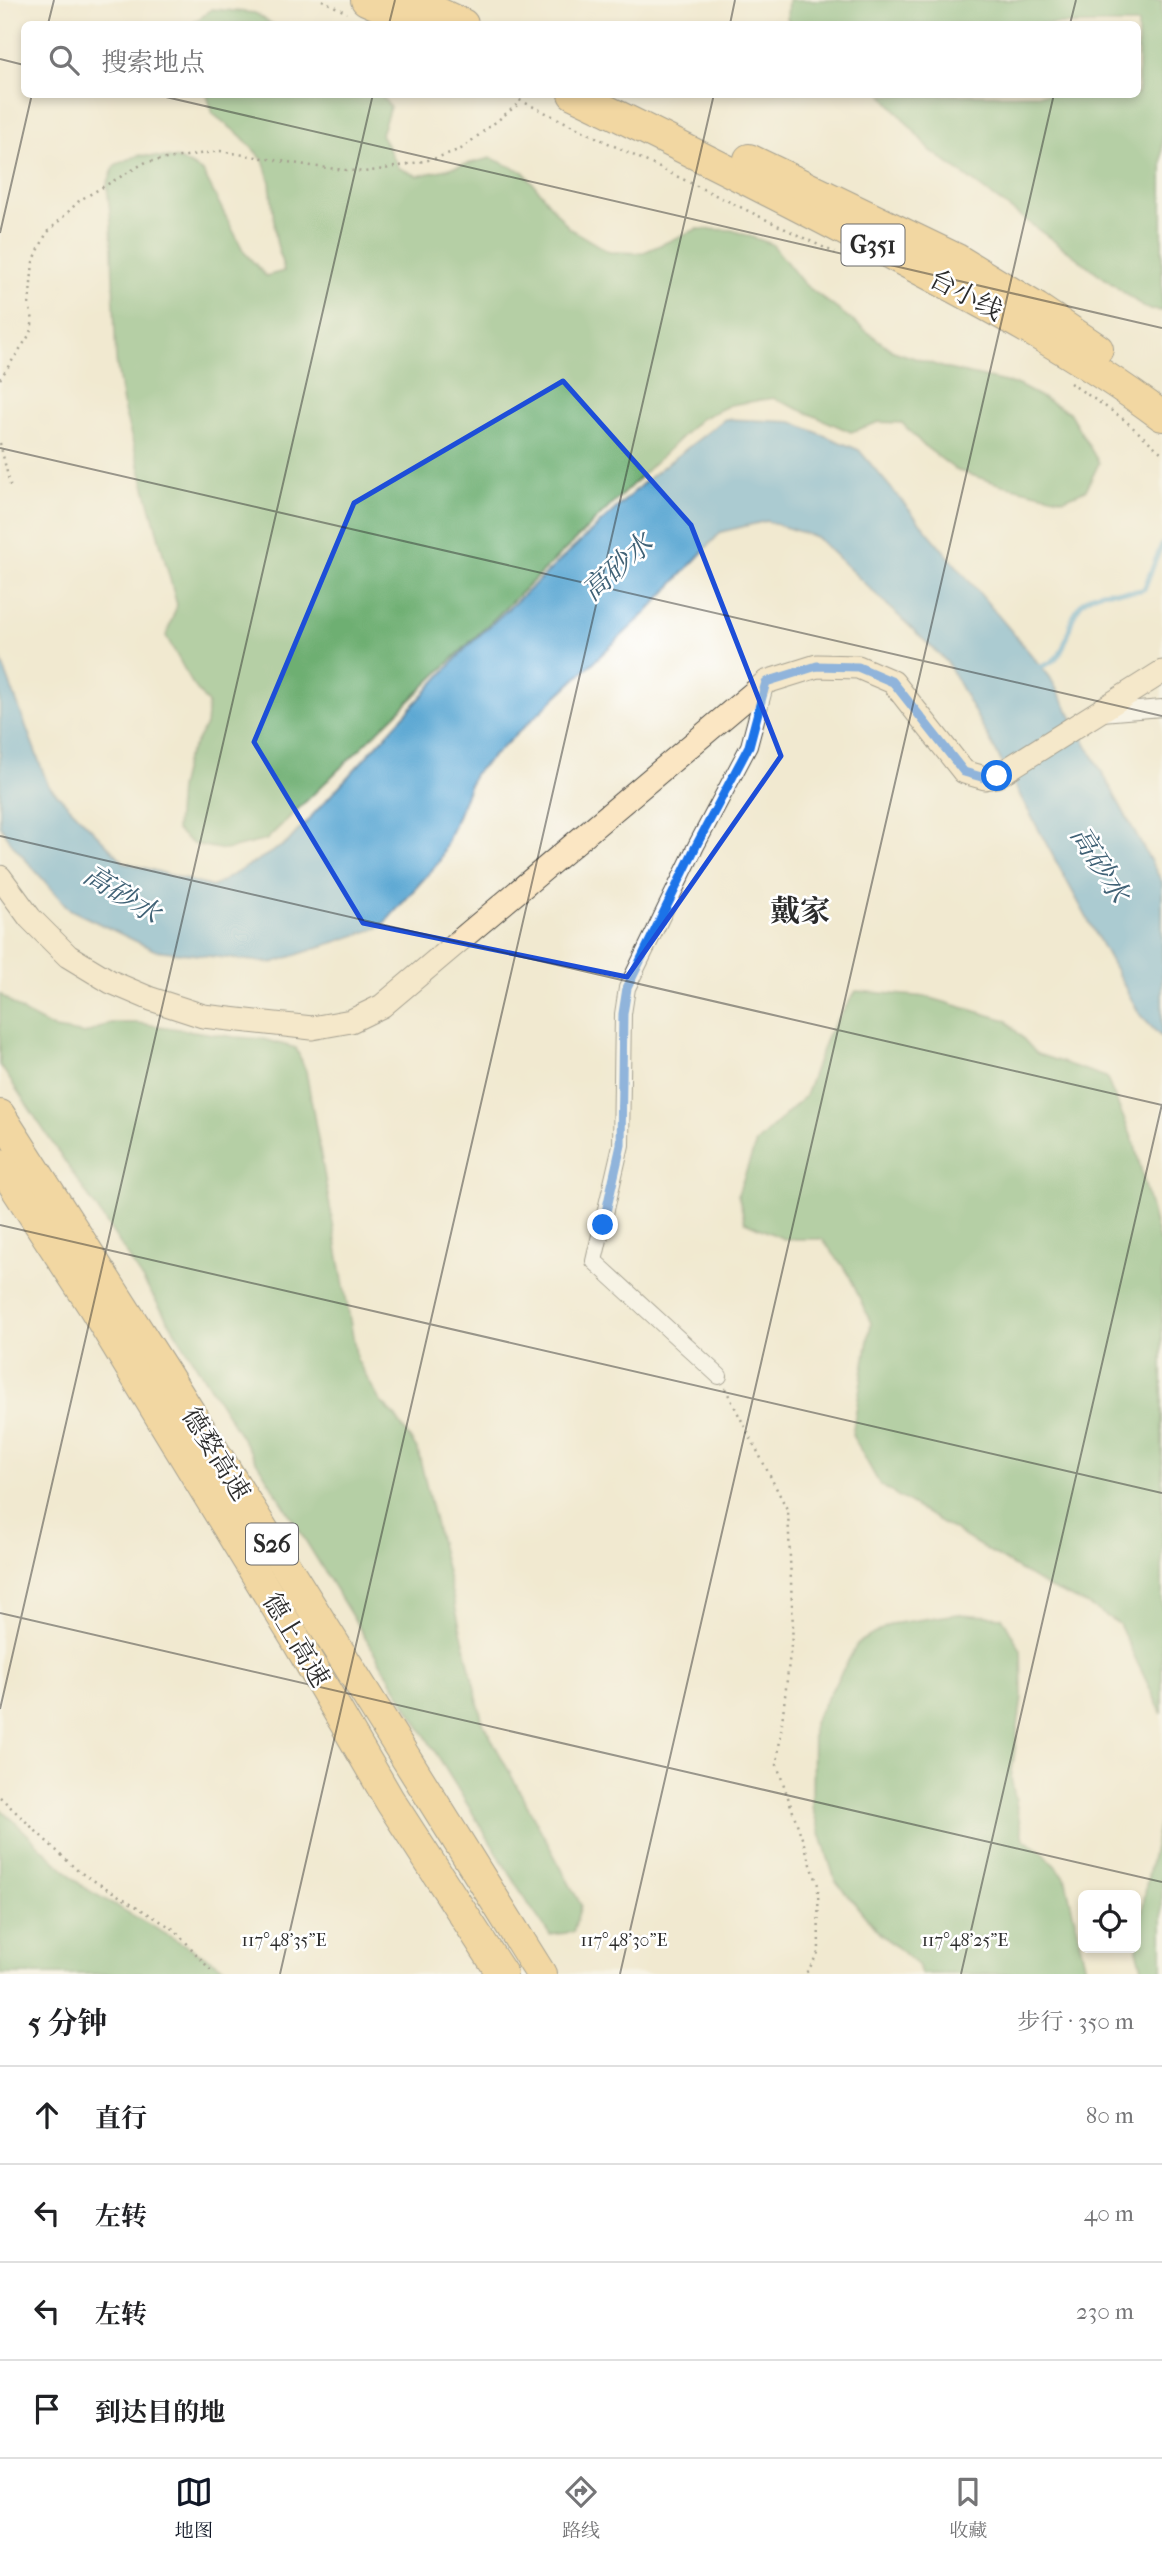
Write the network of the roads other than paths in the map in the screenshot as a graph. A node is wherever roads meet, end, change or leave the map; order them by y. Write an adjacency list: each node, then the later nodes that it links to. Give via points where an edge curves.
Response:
1 (366, 0): 3 (highway)
2 (411, 0): 4 (highway)
3 (414, 21)
4 (456, 21)
5 (581, 98): 8 (highway, 台小线 / G351, via 984,303)
6 (620, 98): 7 (highway, 台小线 / G351, via 957,259)
7 (1162, 392)
8 (1162, 416)
9 (1162, 672): 12 (street)
10 (766, 682): 12 (street, via 817,666 858,667 893,682 964,772 985,778 997,776); 13 (street, via 382,1006 351,1020 313,1028 203,1016 151,999 68,956 30,918); 16 (street, via 749,746 627,988 621,1145 594,1261)
11 (1162, 708): 12 (street)
12 (1090, 716)
13 (0, 877)
14 (0, 1115): 18 (highway, 德婺高速 / S26)
15 (0, 1164): 17 (highway, 德上高速, via 114,1340 390,1801)
16 (719, 1376)
17 (502, 1974)
18 (541, 1974)

